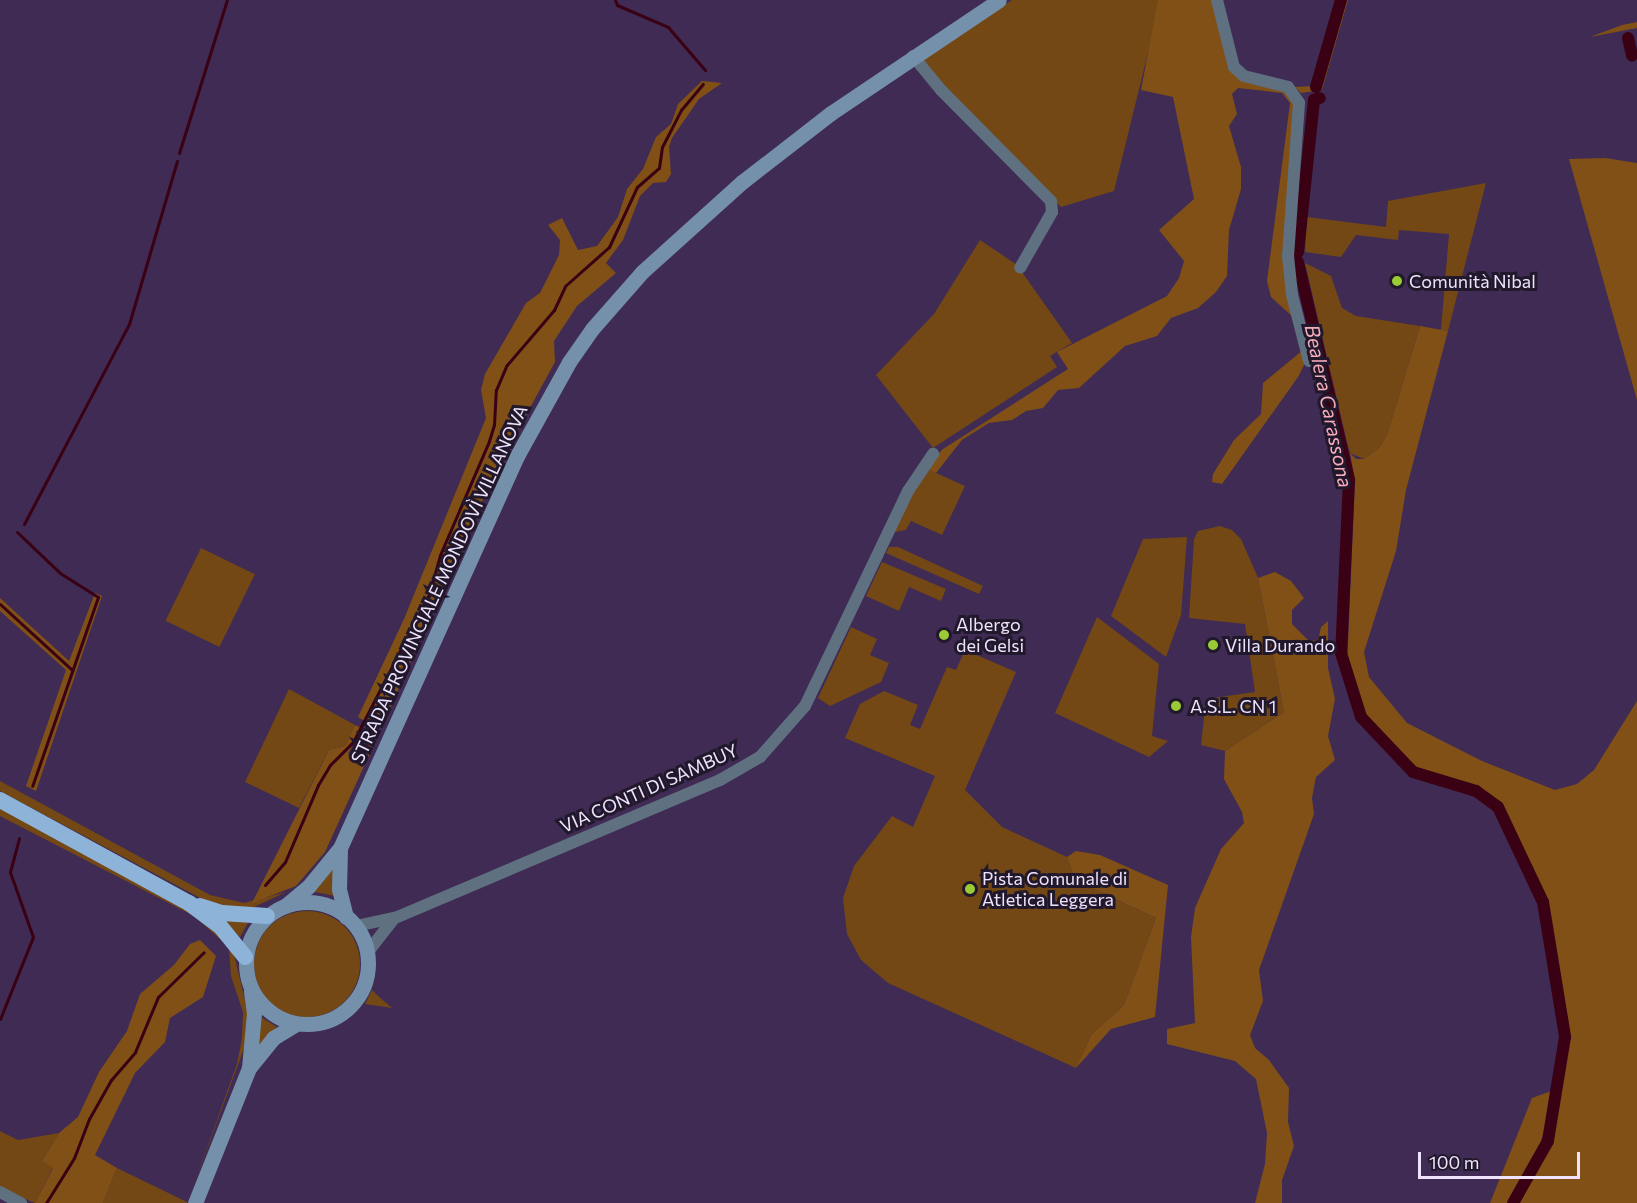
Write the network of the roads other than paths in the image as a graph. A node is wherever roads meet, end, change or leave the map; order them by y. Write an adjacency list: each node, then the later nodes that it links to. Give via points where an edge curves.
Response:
1 (999, 0): 3 (main road, STRADA PROVINCIALE MONDOVÌ VILLANOVA)
2 (1216, 0): 5 (street, via 1234,68 1244,76 1288,87 1299,103 1288,256 1294,303)
3 (913, 56): 4 (street, via 940,90 1051,201 1049,218); 8 (main road, STRADA PROVINCIALE MONDOVÌ VILLANOVA, via 742,182 642,272 592,329 569,362 517,456)
4 (1020, 268)
5 (1309, 361)
6 (933, 454): 12 (street, VIA CONTI DI SAMBUY, via 908,491 805,706 760,757 731,776)
7 (0, 800): 9 (highway)
8 (340, 848): 10 (main road, STRADA PROVINCIALE MONDOVÌ VILLANOVA, via 308,887); 13 (main road, STRADA PROVINCIALE MONDOVÌ VILLANOVA, via 339,889)
9 (189, 903): 11 (highway, via 222,913); 15 (highway, via 220,926)
10 (285, 906): 11 (main road); 13 (main road, via 315,903)
11 (267, 916): 15 (main road, via 255,930)
12 (395, 918): 13 (street, VIA CONTI DI SAMBUY); 14 (street, VIA CONTI DI SAMBUY)
13 (351, 922): 14 (main road)
14 (367, 952): 17 (main road, via 367,977 349,1008 331,1020)
15 (245, 957): 16 (main road)
16 (251, 991): 17 (main road, via 273,1015); 18 (main road)
17 (296, 1024): 18 (main road, via 273,1038)
18 (249, 1068): 21 (main road)
19 (0, 1191): 20 (street)
20 (21, 1203)
21 (195, 1203)

